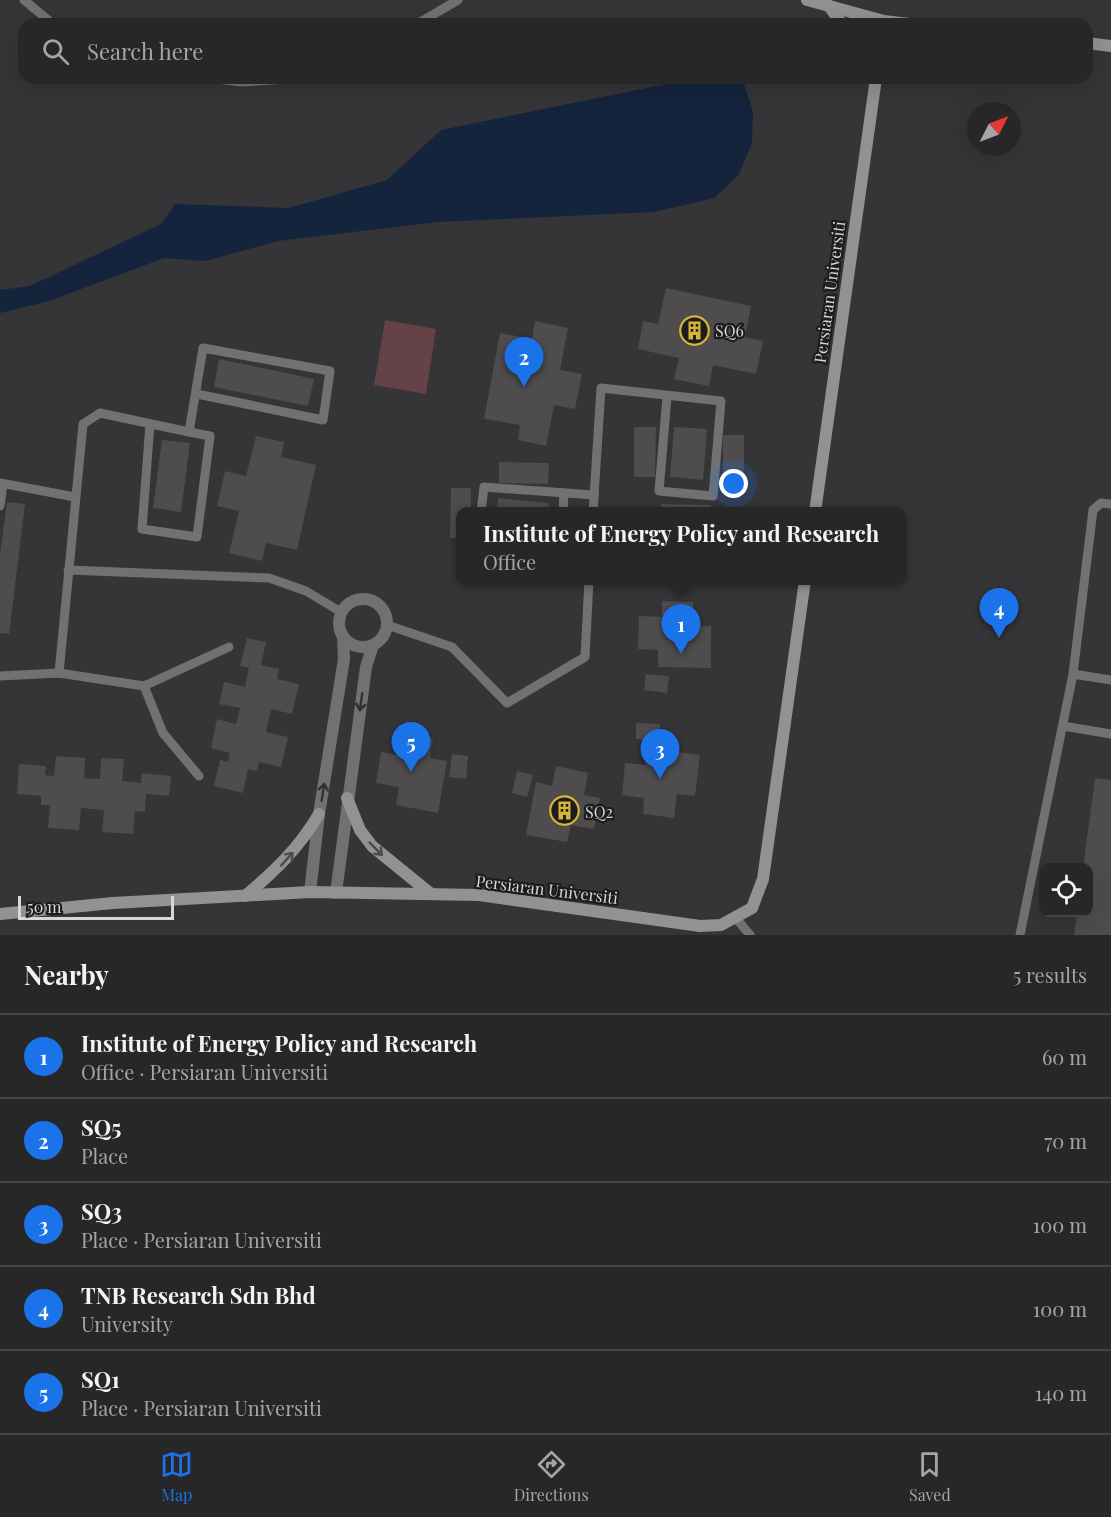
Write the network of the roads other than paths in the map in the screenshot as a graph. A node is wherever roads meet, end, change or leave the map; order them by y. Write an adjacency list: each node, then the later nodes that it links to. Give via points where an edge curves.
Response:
1 (24, 0): 5 (lane)
2 (458, 0): 6 (lane)
3 (807, 0): 4 (street)
4 (829, 6): 7 (street); 8 (street)
5 (46, 18)
6 (427, 18)
7 (838, 18)
8 (868, 18)
9 (1093, 44): 10 (street)
10 (1111, 46)
11 (875, 84): 25 (street, Persiaran Universiti)
12 (197, 394): 12 (lane, via 323,420 330,371 203,348); 15 (lane)
13 (667, 397): 13 (lane, via 721,401 713,496 659,491); 18 (lane, via 601,388)
14 (150, 424): 15 (lane); 15 (lane, via 142,529 197,537 210,436); 19 (lane, via 100,413 83,424)
15 (189, 432)
16 (2, 483): 19 (lane); 21 (lane)
17 (564, 493): 18 (lane); 22 (lane, via 484,487); 23 (lane)
18 (594, 495): 24 (lane)
19 (75, 497): 26 (lane)
20 (1111, 504): 35 (lane, via 1101,503 1093,510)
21 (0, 506)
22 (482, 507)
23 (563, 507)
24 (594, 507)
25 (816, 507)
26 (68, 570): 29 (lane, via 269,578 306,591); 34 (lane)
27 (589, 585): 30 (lane, via 585,657 507,703 452,647)
28 (804, 585): 49 (street, Persiaran Universiti, via 763,879 753,908)
29 (340, 612): 30 (street, via 352,601 369,599 382,609); 31 (street, via 339,629)
30 (387, 625): 32 (street)
31 (343, 636): 32 (street, via 356,646); 43 (street, one-way to 31, via 344,659)
32 (373, 645): 42 (street, one-way to 42, via 366,667)
33 (229, 647): 38 (lane)
34 (59, 673): 36 (lane); 38 (lane)
35 (1073, 674): 37 (lane); 39 (lane)
36 (0, 676)
37 (1111, 680)
38 (144, 686): 41 (lane, via 163,733)
39 (1063, 726): 40 (lane); 51 (lane)
40 (1111, 734)
41 (199, 776)
42 (347, 798): 45 (street); 46 (street, one-way to 46, via 360,830 372,846)
43 (319, 814): 44 (street); 47 (street, one-way to 43, via 303,842)
44 (310, 892): 45 (street, Persiaran Universiti); 47 (street, Persiaran Universiti)
45 (336, 893): 46 (street, Persiaran Universiti)
46 (430, 894): 49 (street, Persiaran Universiti, via 479,895 700,926 721,925)
47 (245, 896): 48 (street, Persiaran Universiti)
48 (0, 914)
49 (735, 917): 50 (lane)
50 (750, 935)
51 (1020, 935)

